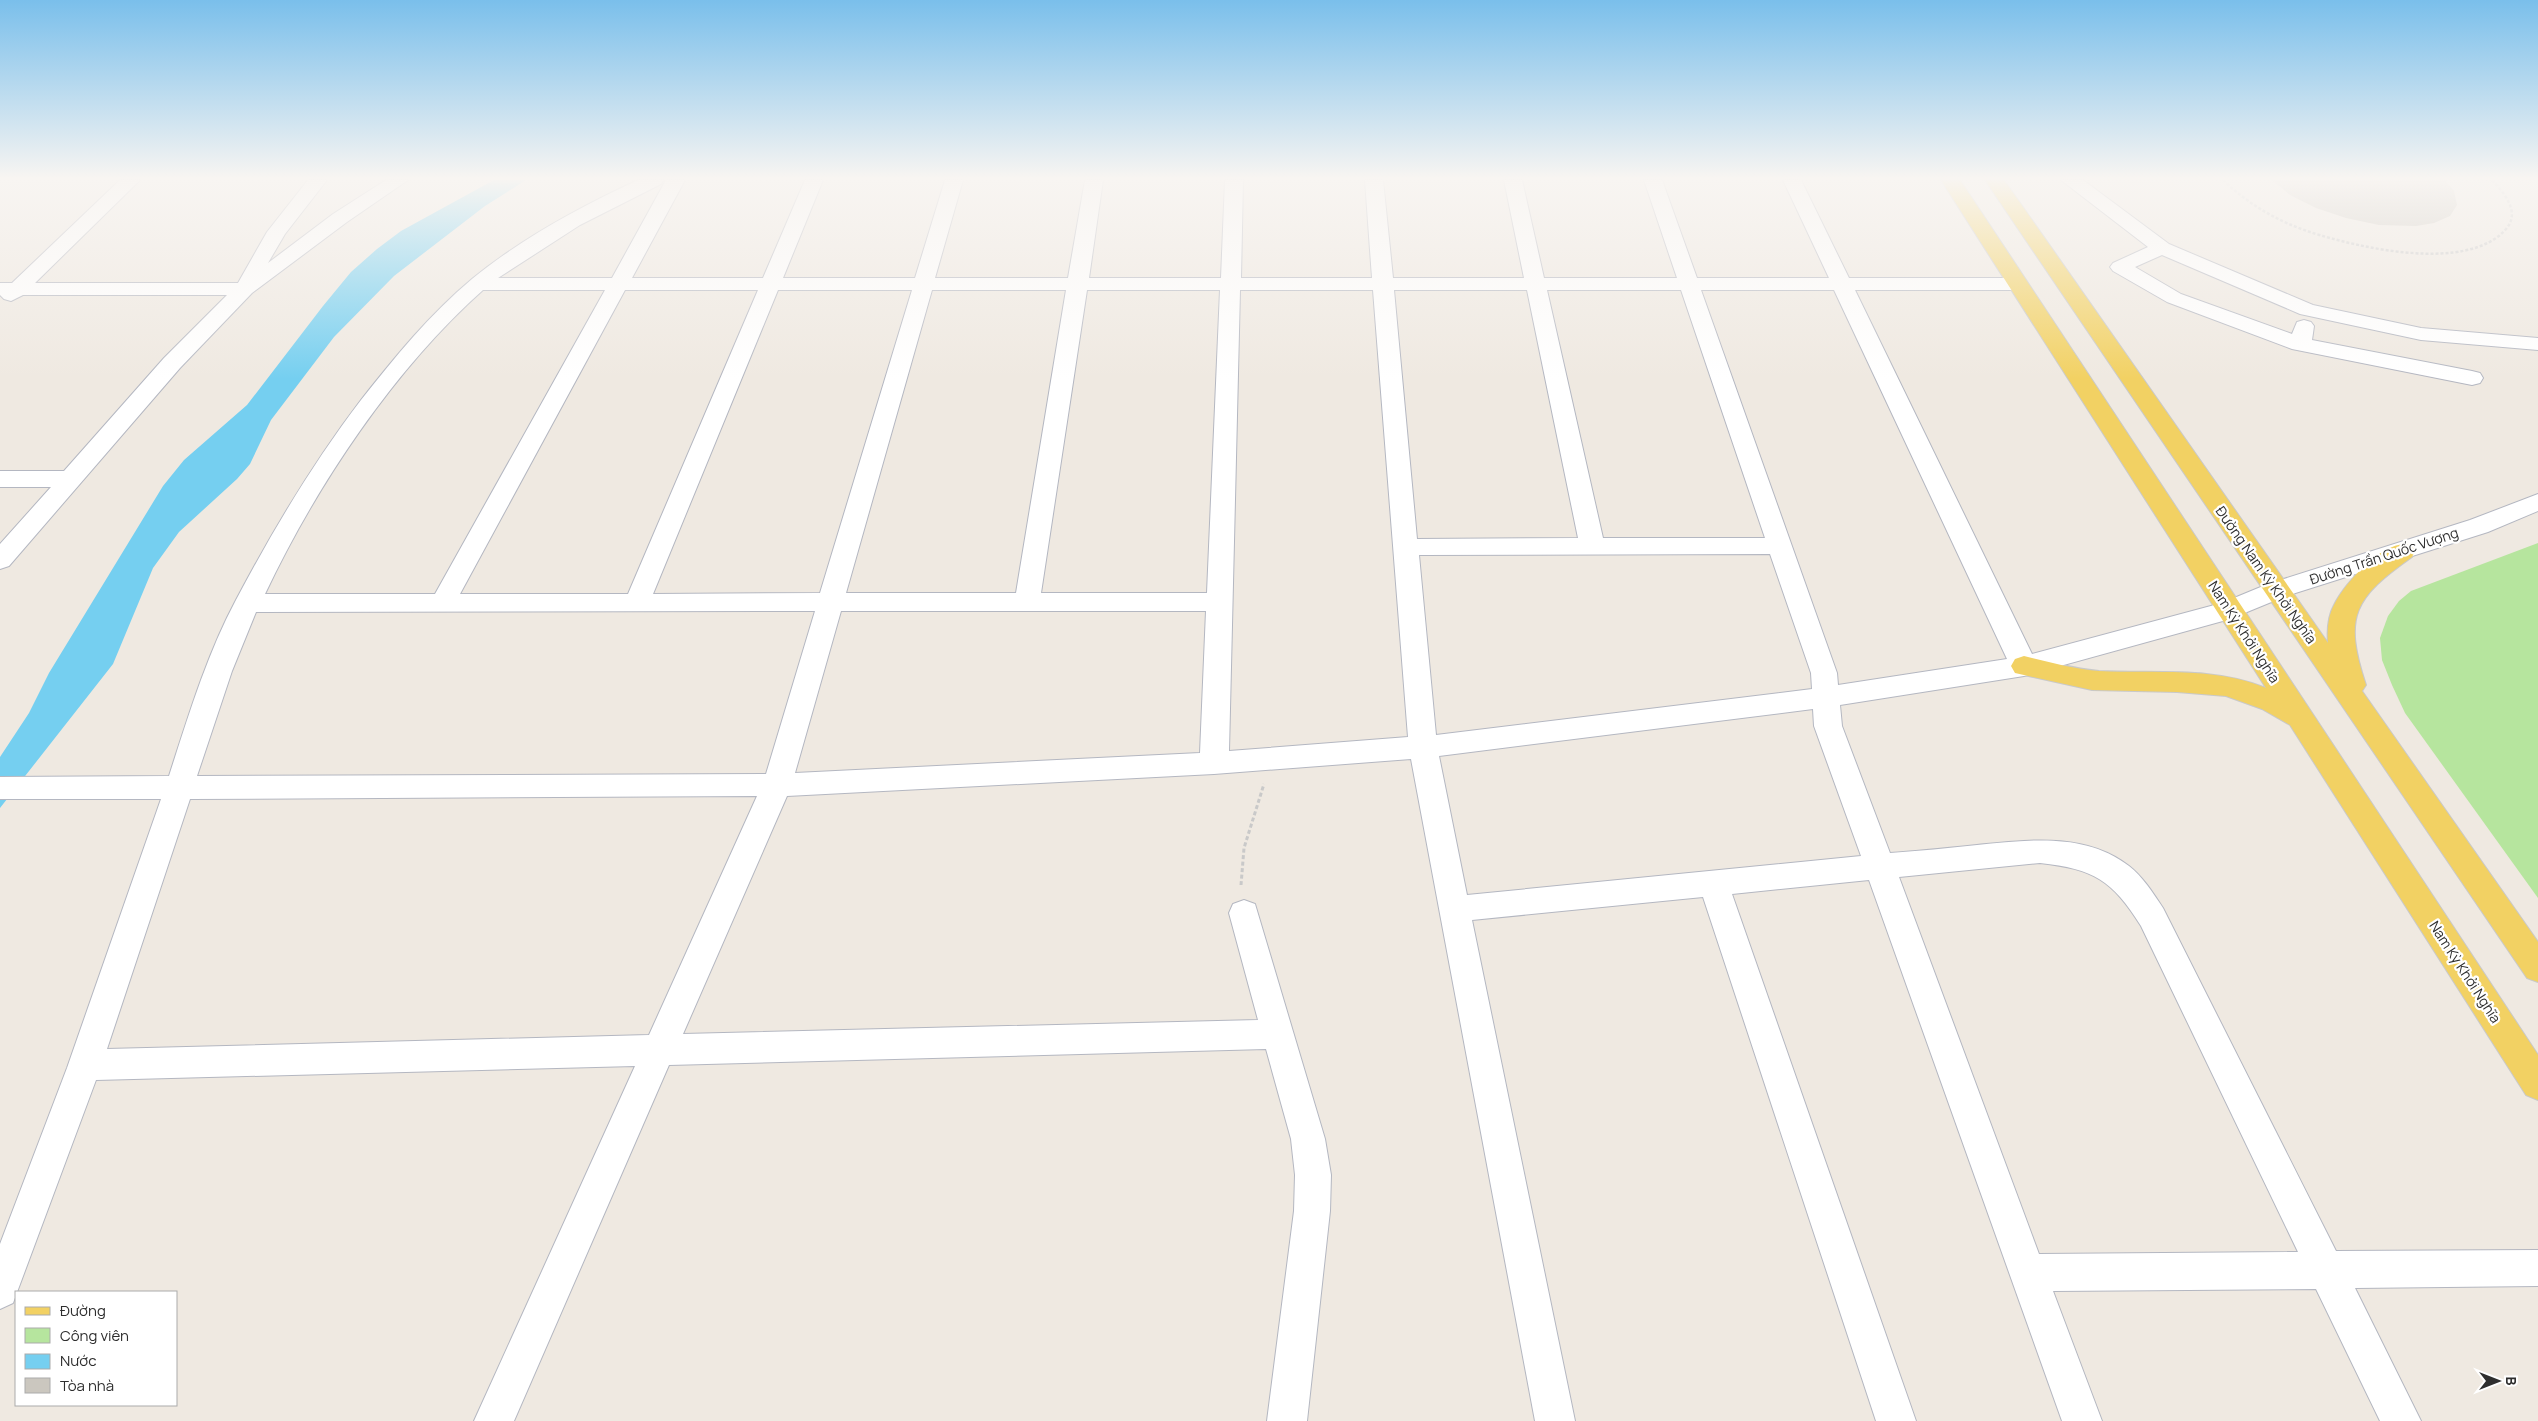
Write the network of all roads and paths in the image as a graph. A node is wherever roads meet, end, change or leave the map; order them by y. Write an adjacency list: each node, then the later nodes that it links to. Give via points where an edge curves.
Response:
1 (57, 246): 30 (street)
2 (266, 246): 31 (street)
3 (302, 246): 31 (street)
4 (532, 246): 19 (street)
5 (640, 246): 20 (street)
6 (787, 246): 21 (street)
7 (935, 246): 22 (street)
8 (1084, 246): 23 (street)
9 (1232, 246): 24 (street)
10 (1380, 246): 25 (street)
11 (1527, 246): 26 (street)
12 (1677, 246): 27 (street)
13 (1823, 246): 29 (street)
14 (1993, 246): 28 (main road, Nam Kỳ Khởi Nghĩa)
15 (2040, 246): 45 (main road, Đường Nam Kỳ Khởi Nghĩa)
16 (2365, 246): 17 (path, via 2422,253)
17 (2479, 246)
18 (2162, 248): 33 (street); 34 (street, via 2120,267 2174,298)
19 (478, 284): 20 (street); 50 (street, via 412,350 359,417 306,495)
20 (619, 284): 21 (street); 46 (street)
21 (771, 284): 22 (street); 47 (street)
22 (924, 284): 23 (street); 51 (street)
23 (1078, 284): 24 (street); 48 (street)
24 (1231, 284): 25 (street); 49 (street)
25 (1384, 284): 26 (street); 42 (street)
26 (1535, 284): 27 (street); 40 (street)
27 (1690, 284): 29 (street); 41 (street)
28 (2018, 284): 29 (street); 52 (main road, Nam Kỳ Khởi Nghĩa)
29 (1841, 285): 53 (street)
30 (9, 289): 31 (street); 32 (street)
31 (245, 289): 38 (street, via 172,363)
32 (0, 306)
33 (2307, 310): 34 (street); 35 (street, via 2421,334)
34 (2300, 344): 36 (street)
35 (2538, 344)
36 (2472, 378)
37 (0, 479): 38 (street)
38 (71, 479): 44 (street)
39 (2538, 502): 43 (street, Đường Trần Quốc Vượng)
40 (1592, 546): 41 (street); 42 (street)
41 (1779, 546): 54 (street, via 1824,674)
42 (1406, 547): 57 (street)
43 (2403, 551): 45 (street, Đường Trần Quốc Vượng); 55 (main road, via 2359,584 2344,612 2340,629 2341,649)
44 (0, 560)
45 (2276, 590): 52 (street, Đường Trần Quốc Vượng); 55 (main road, Đường Nam Kỳ Khởi Nghĩa)
46 (443, 602): 47 (street); 50 (street)
47 (637, 602): 51 (street)
48 (1027, 602): 49 (street); 51 (street)
49 (1220, 602): 59 (street)
50 (247, 604): 61 (street, via 207,703)
51 (831, 604): 60 (street)
52 (2230, 610): 53 (street, Đường Trần Quốc Vượng); 56 (main road, Nam Kỳ Khởi Nghĩa)
53 (2024, 666): 54 (street, Đường Trần Quốc Vượng); 56 (main road, via 2090,680 2216,683 2241,688 2283,708)
54 (1827, 697): 57 (street, Đường Trần Quốc Vượng); 63 (street, via 1828,726)
55 (2364, 717): 67 (main road, Đường Nam Kỳ Khởi Nghĩa)
56 (2304, 725): 71 (main road, Nam Kỳ Khởi Nghĩa)
57 (1422, 747): 58 (street, Đường Trần Quốc Vượng); 65 (street)
58 (1272, 759): 59 (street, Đường Trần Quốc Vượng); 66 (path, via 1240,876)
59 (1214, 763): 60 (street, Đường Trần Quốc Vượng)
60 (777, 785): 61 (street, Đường Trần Quốc Vượng); 69 (street)
61 (180, 787): 62 (street, Đường Trần Quốc Vượng); 70 (street)
62 (0, 788)
63 (1880, 867): 64 (street); 73 (street, via 2040,851 2091,859 2117,874 2138,894 2152,918); 74 (street)
64 (1714, 885): 65 (street); 79 (street)
65 (1454, 909): 78 (street)
66 (1244, 913): 68 (street)
67 (2538, 968)
68 (1277, 1034): 69 (street); 77 (street, via 1308,1139 1313,1175 1312,1211)
69 (660, 1049): 70 (street); 76 (street)
70 (84, 1065): 75 (street)
71 (2538, 1084)
72 (2538, 1268): 73 (street)
73 (2326, 1270): 74 (street); 81 (street)
74 (2028, 1274): 80 (street)
75 (0, 1290)
76 (494, 1421)
77 (1288, 1421)
78 (1555, 1421)
79 (1896, 1421)
80 (2082, 1421)
81 (2402, 1421)

